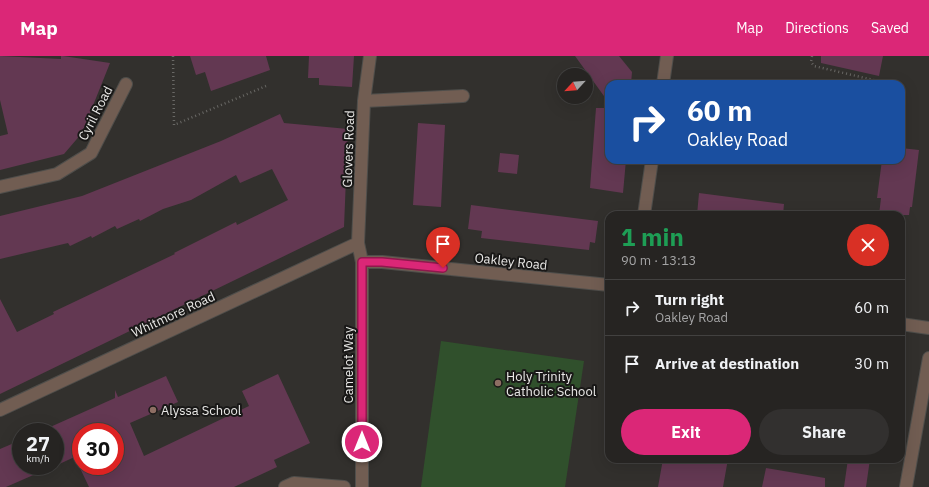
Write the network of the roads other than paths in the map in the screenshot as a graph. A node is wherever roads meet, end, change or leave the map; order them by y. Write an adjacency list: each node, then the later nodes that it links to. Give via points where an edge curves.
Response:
1 (370, 56): 6 (street, Glovers Road)
2 (666, 56): 3 (street)
3 (663, 80)
4 (126, 84): 8 (street, Cyril Road, via 91,153 57,174)
5 (463, 96): 6 (street)
6 (364, 101): 10 (street, Glovers Road)
7 (651, 164): 9 (street)
8 (0, 187)
9 (645, 211)
10 (358, 244): 11 (street, Camelot Way); 16 (street, Whitmore Road)
11 (362, 262): 12 (street, Oakley Road); 19 (street, Camelot Way)
12 (605, 285)
13 (905, 325): 14 (street)
14 (929, 328)
15 (929, 358): 20 (street)
16 (0, 410)
17 (285, 487): 18 (street, via 294,483)
18 (344, 487)
19 (362, 487)
20 (906, 487)

